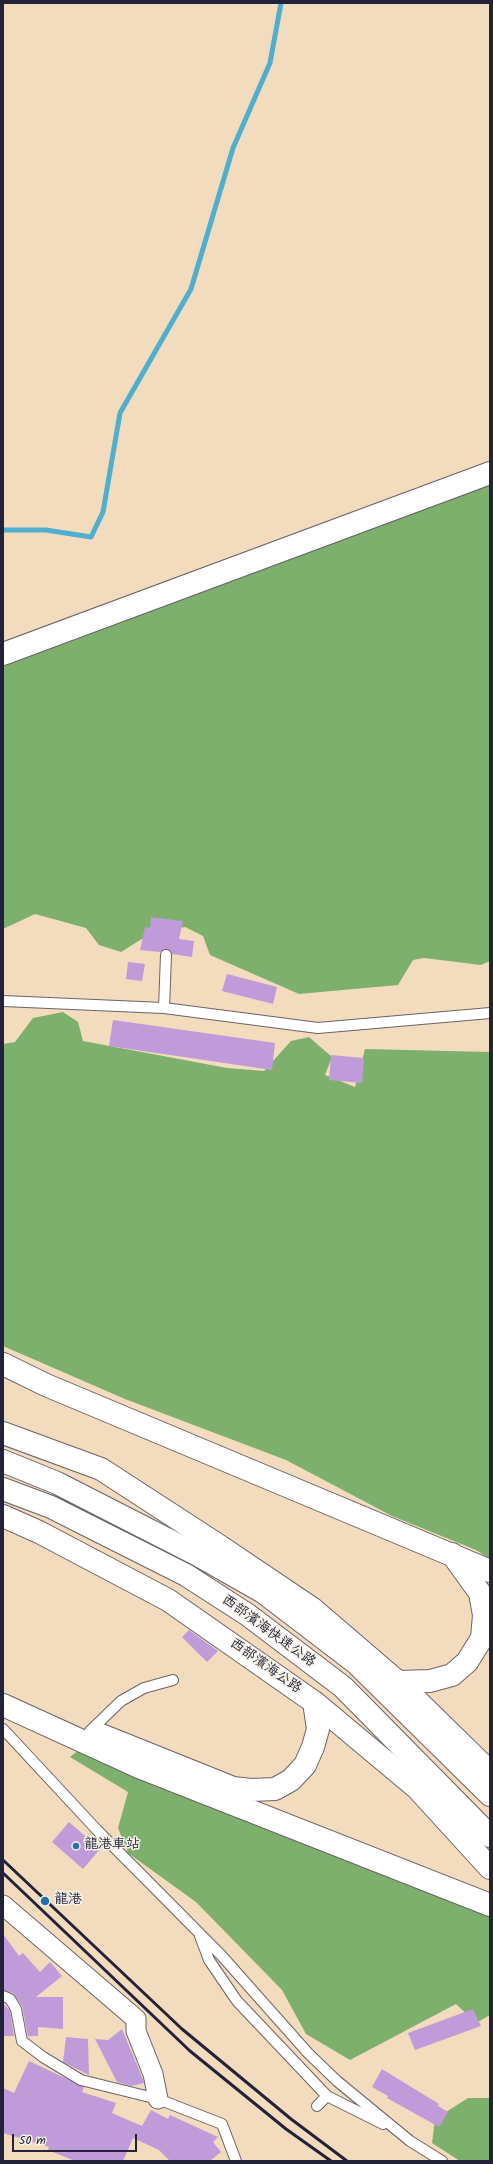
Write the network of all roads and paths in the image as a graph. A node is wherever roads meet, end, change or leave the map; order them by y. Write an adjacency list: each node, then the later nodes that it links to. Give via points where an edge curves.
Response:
1 (490, 473): 2 (main road)
2 (3, 654)
3 (166, 955): 5 (lane)
4 (3, 1001): 5 (lane)
5 (164, 1008): 6 (lane, via 318,1028)
6 (490, 1013)
7 (3, 1364): 12 (main road, via 68,1394)
8 (3, 1433): 15 (main road, via 101,1469 313,1609)
9 (3, 1461): 22 (main road, 西部濱海快速公路, via 57,1482 263,1592 356,1663)
10 (3, 1489): 23 (main road, 西部濱海快速公路, via 51,1507 186,1575 248,1615 343,1687)
11 (3, 1516): 17 (main road, 西部濱海公路, via 39,1532 168,1600)
12 (451, 1554): 13 (main road); 15 (main road, via 480,1592 484,1615 482,1638 467,1662 452,1675 430,1681)
13 (490, 1571)
14 (173, 1680): 20 (lane, via 144,1688 121,1701)
15 (398, 1682): 21 (main road)
16 (3, 1700): 20 (main road)
17 (314, 1702): 20 (main road, via 318,1729 305,1766 292,1780 275,1789 233,1788); 24 (main road, 西部濱海公路, via 417,1788)
18 (3, 1706): 26 (main road, via 139,1767)
19 (3, 1729): 27 (lane, via 97,1830)
20 (90, 1731)
21 (490, 1772)
22 (490, 1795)
23 (490, 1836)
24 (490, 1868)
25 (3, 1905): 30 (street, via 136,2019 136,2031 154,2074)
26 (490, 1905)
27 (198, 1932): 29 (lane, via 209,1960 237,2001); 32 (lane, via 308,2053 337,2081)
28 (3, 1996): 30 (lane, via 10,1999 16,2009 22,2041 65,2072 81,2080)
29 (327, 2096): 31 (lane); 32 (lane)
30 (158, 2099): 33 (lane, via 222,2124)
31 (317, 2106)
32 (410, 2141): 34 (lane)
33 (236, 2161)
34 (442, 2161)

